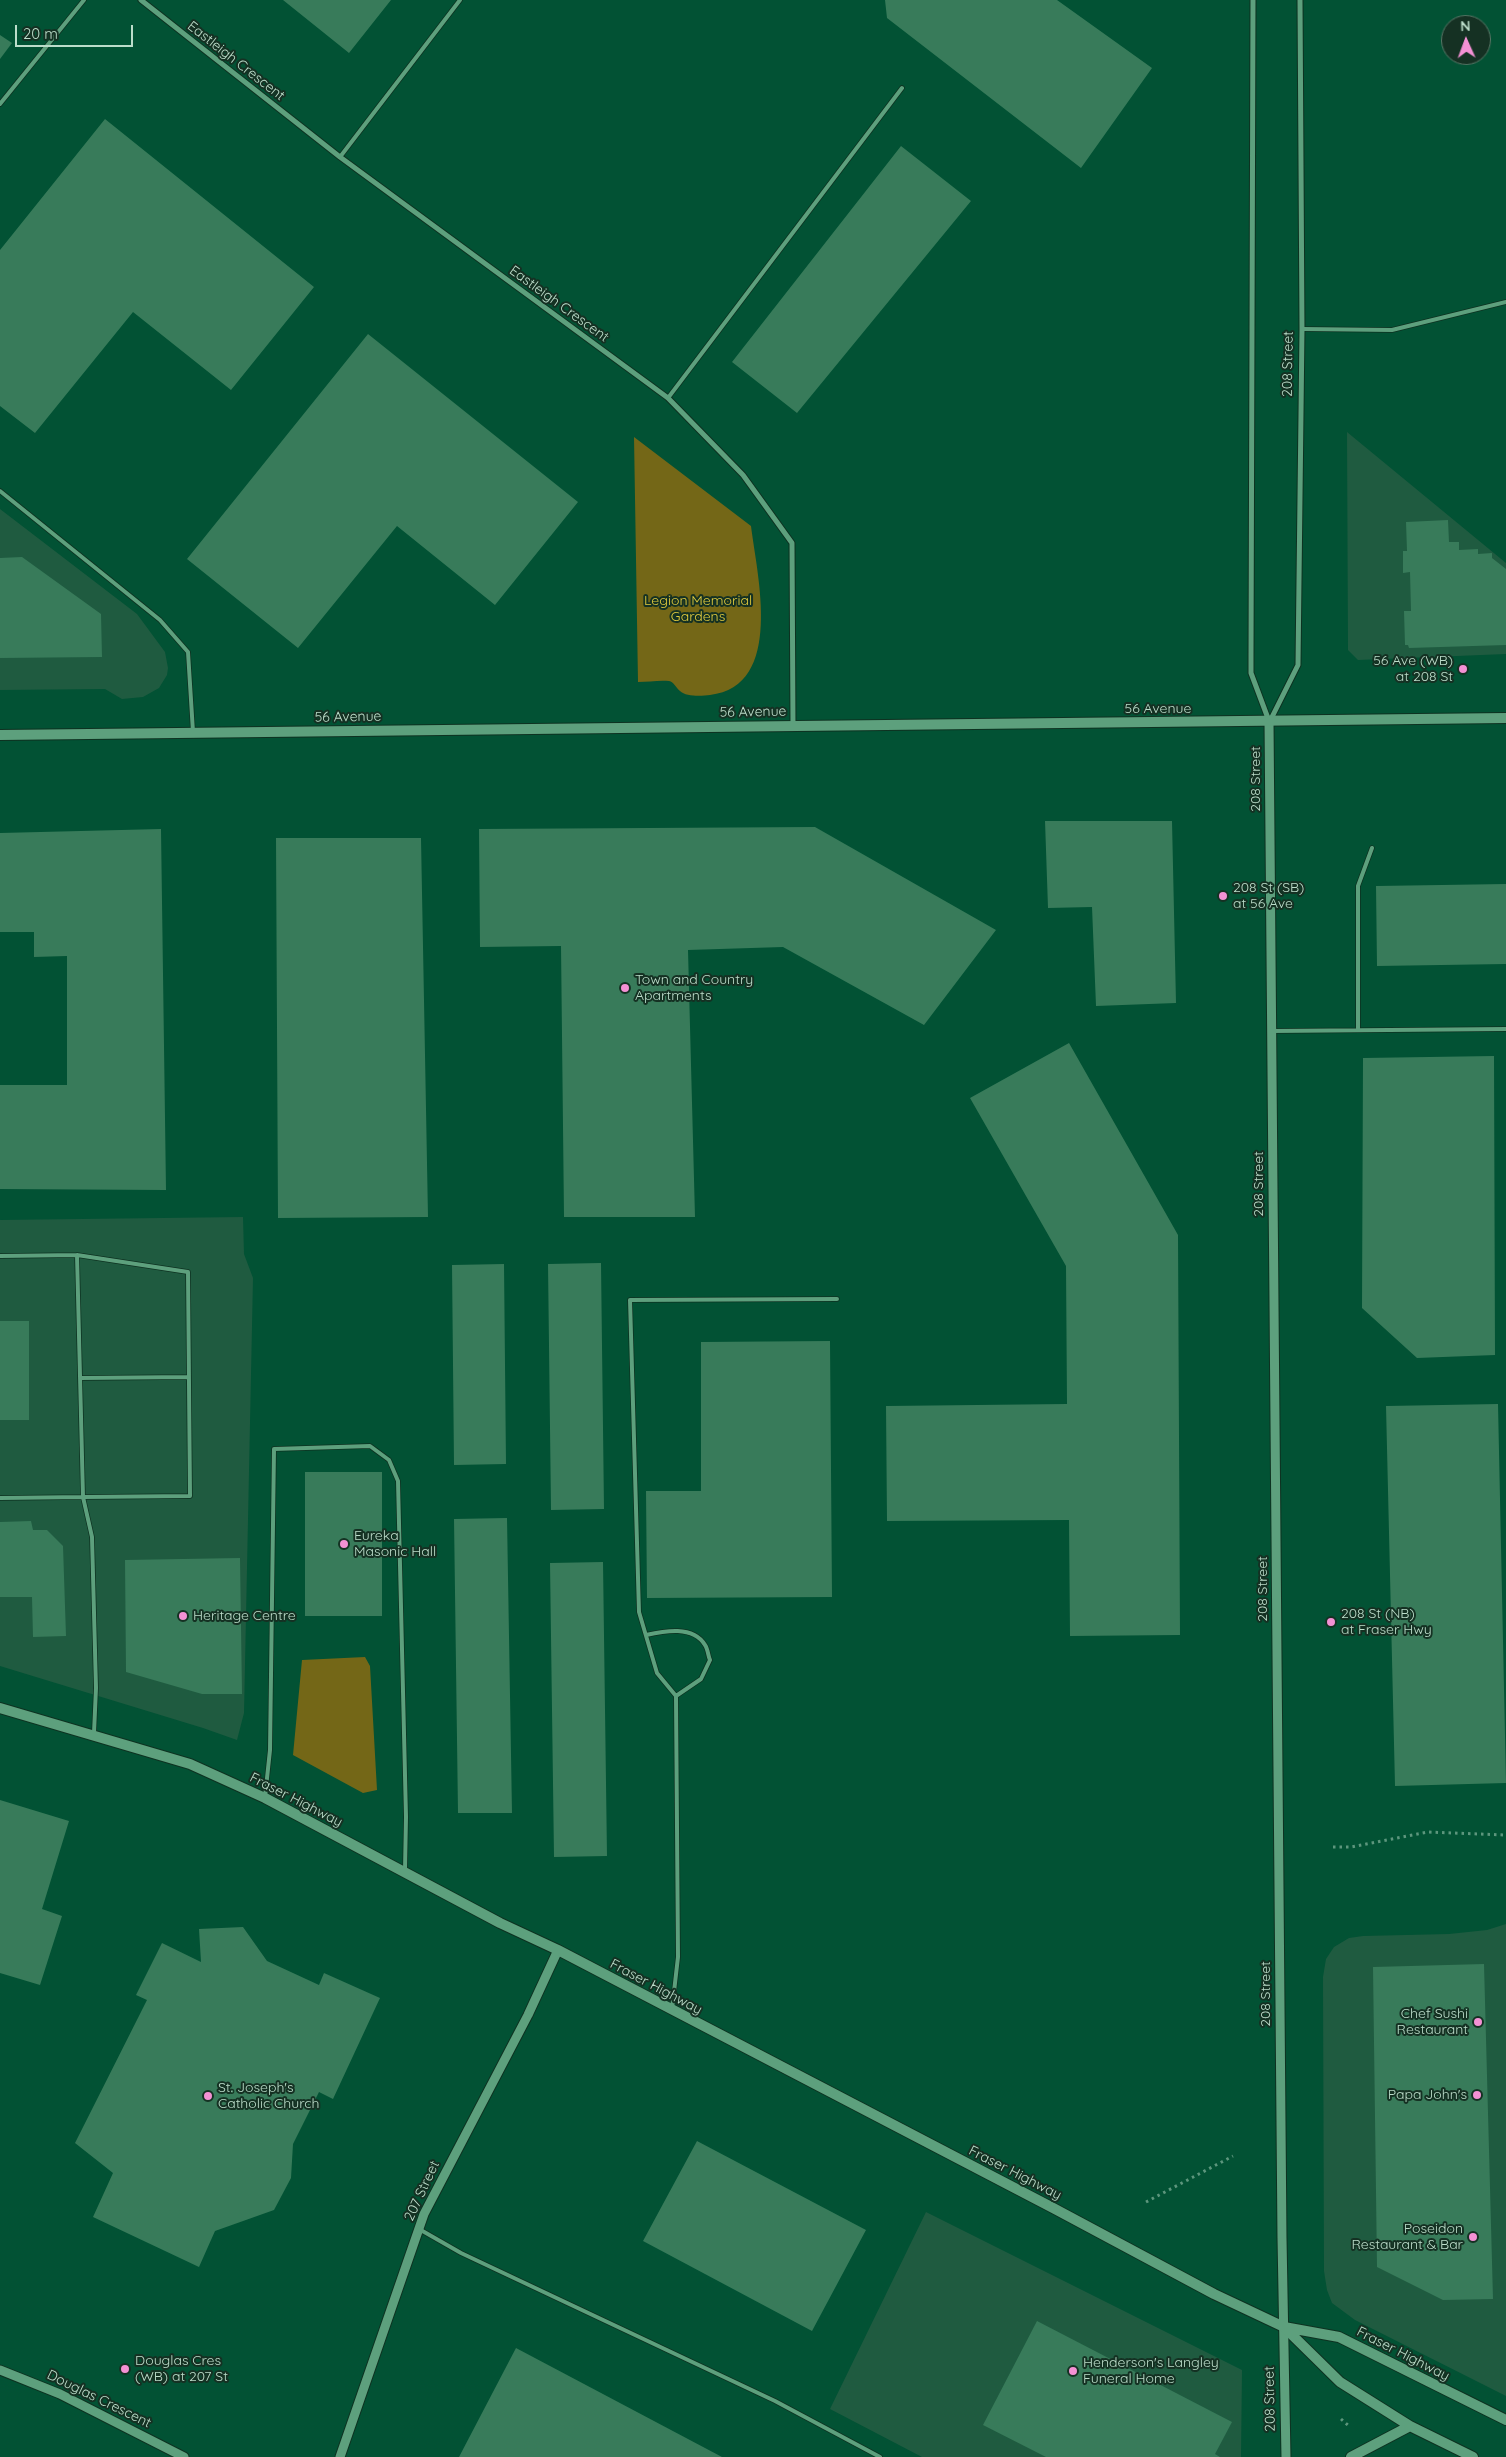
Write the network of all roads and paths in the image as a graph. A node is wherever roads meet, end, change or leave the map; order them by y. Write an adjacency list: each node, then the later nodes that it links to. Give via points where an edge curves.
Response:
1 (84, 0): 7 (lane)
2 (141, 0): 8 (street, Eastleigh Crescent)
3 (460, 0): 8 (lane)
4 (1253, 0): 14 (street, 208 Street, via 1250,653 1251,673)
5 (1300, 0): 10 (street, 208 Street)
6 (902, 88): 11 (lane)
7 (0, 104)
8 (340, 157): 11 (street, Eastleigh Crescent)
9 (1506, 302): 10 (lane, via 1392,330)
10 (1302, 329): 14 (street, 208 Street, via 1298,665)
11 (668, 398): 15 (street, Eastleigh Crescent, via 743,475 792,543)
12 (0, 491): 16 (lane, via 160,620 188,652)
13 (1506, 718): 14 (main road, 56 Avenue)
14 (1269, 721): 15 (main road, 56 Avenue); 21 (street, 208 Street)
15 (793, 726): 16 (main road, 56 Avenue)
16 (193, 732): 17 (main road, 56 Avenue)
17 (0, 735)
18 (1372, 848): 20 (lane, via 1358,886)
19 (1506, 1029): 20 (lane)
20 (1358, 1030): 21 (lane)
21 (1272, 1032): 42 (street, 208 Street)
22 (77, 1255): 23 (lane); 25 (lane, via 188,1272); 26 (lane)
23 (0, 1256)
24 (837, 1299): 29 (lane, via 630,1300 639,1612)
25 (189, 1377): 26 (lane); 27 (lane, via 190,1496)
26 (80, 1378): 27 (lane)
27 (83, 1497): 28 (lane); 32 (lane, via 92,1537)
28 (0, 1498)
29 (646, 1635): 30 (lane, via 657,1673); 30 (lane, via 668,1630 693,1634 705,1645 710,1660 701,1679)
30 (676, 1696): 38 (lane, via 678,1957)
31 (0, 1708): 32 (main road, Fraser Highway)
32 (94, 1736): 33 (main road, Fraser Highway, via 190,1764)
33 (265, 1798): 36 (main road, Fraser Highway); 36 (lane, via 270,1750 274,1448 370,1446 389,1460 398,1481)
34 (1506, 1835): 35 (path, via 1428,1832 1351,1847)
35 (1333, 1847)
36 (405, 1872): 37 (main road, Fraser Highway)
37 (558, 1950): 38 (main road, Fraser Highway); 41 (street, 207 Street, via 424,2214)
38 (672, 2011): 42 (main road, Fraser Highway, via 1055,2208 1214,2294)
39 (1233, 2156): 40 (path)
40 (1146, 2202)
41 (419, 2230): 47 (street, 207 Street); 48 (lane, via 461,2253 775,2401)
42 (1284, 2327): 44 (main road, Fraser Highway, via 1339,2337); 45 (main road, Fraser Highway, via 1340,2382); 49 (street, 208 Street)
43 (0, 2370): 46 (street, Douglas Crescent, via 60,2394)
44 (1506, 2420)
45 (1410, 2426): 50 (main road); 51 (main road, Fraser Highway)
46 (184, 2457)
47 (340, 2457)
48 (880, 2457)
49 (1286, 2457)
50 (1351, 2457)
51 (1474, 2457)

